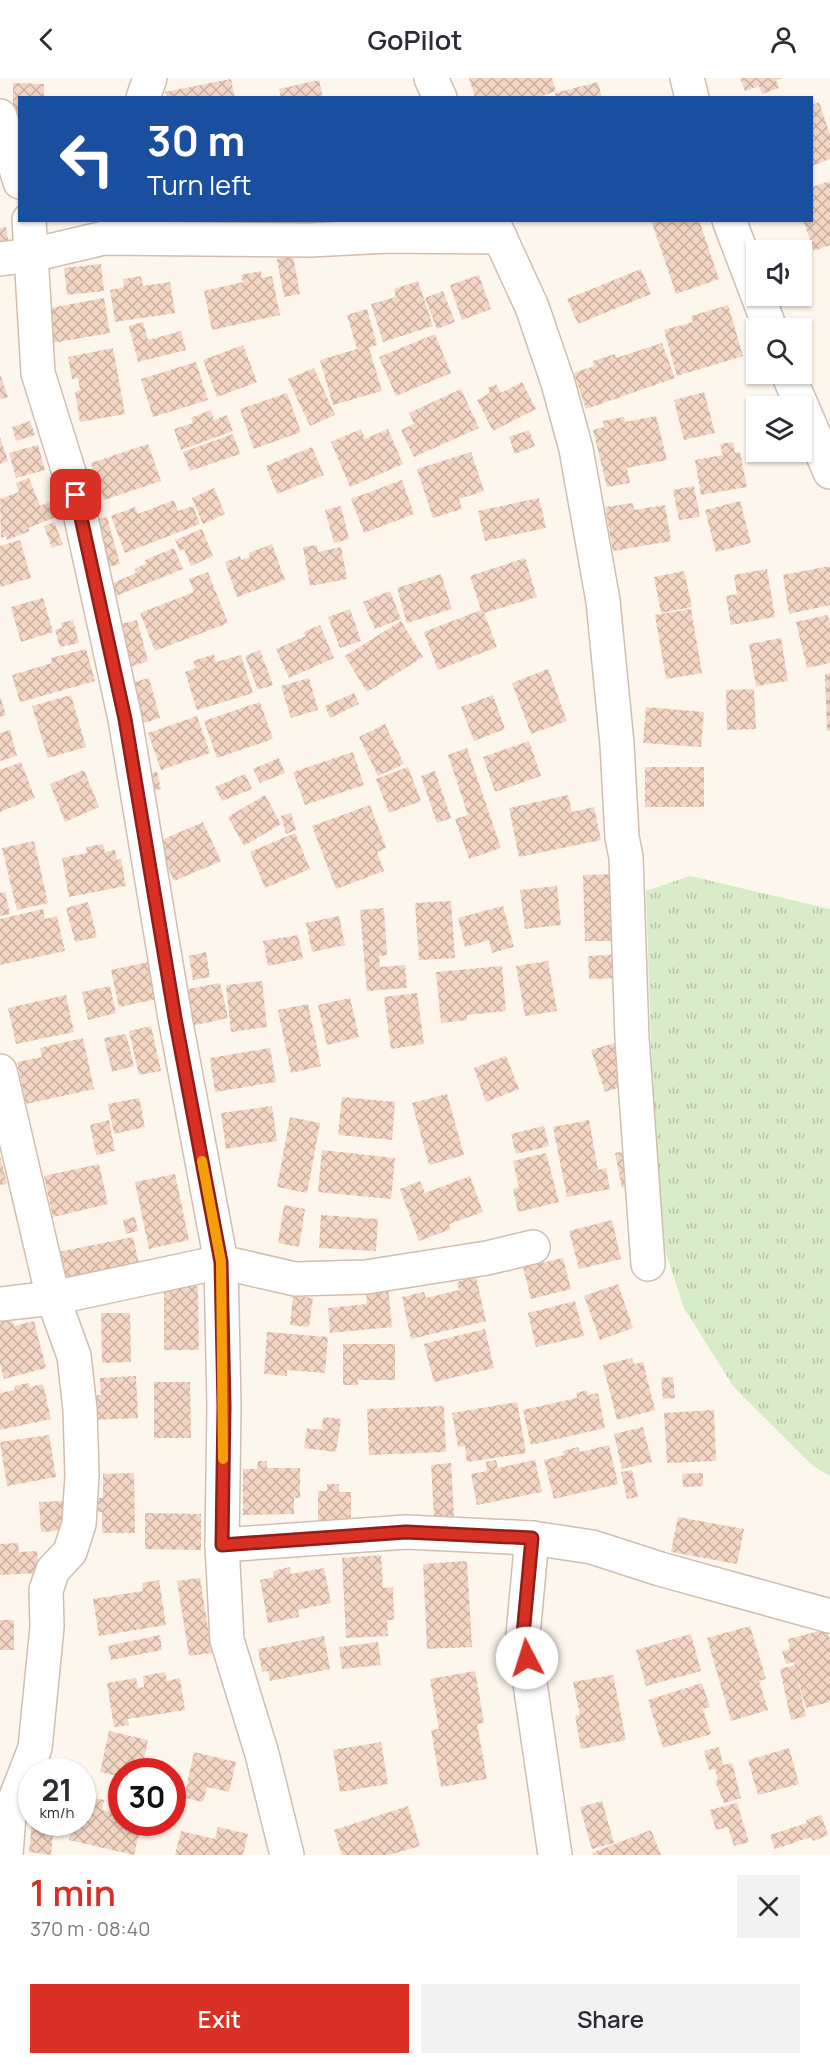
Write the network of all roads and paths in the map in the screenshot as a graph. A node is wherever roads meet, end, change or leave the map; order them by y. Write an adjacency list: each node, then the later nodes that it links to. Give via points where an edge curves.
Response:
1 (150, 78): 4 (street)
2 (431, 78): 5 (street)
3 (687, 78): 6 (street)
4 (144, 96)
5 (439, 96)
6 (692, 96)
7 (0, 117): 8 (street)
8 (18, 176)
9 (29, 222): 13 (street)
10 (730, 222): 15 (street)
11 (106, 229): 12 (street, via 310,240); 13 (street)
12 (496, 229): 21 (street, via 532,307 558,383 576,449 603,601 626,857 632,1039)
13 (32, 255): 14 (street); 20 (street, via 38,373 76,495 125,719)
14 (0, 259)
15 (766, 318)
16 (792, 384): 17 (street)
17 (830, 472)
18 (0, 1071): 22 (street)
19 (533, 1247): 20 (street, via 366,1277 295,1279)
20 (221, 1262): 22 (street); 25 (street)
21 (648, 1264)
22 (53, 1298): 23 (street); 27 (street, via 74,1356 77,1378 82,1474 79,1524 70,1552 53,1570 46,1590 47,1627 35,1748 9,1815)
23 (0, 1304)
24 (532, 1538): 25 (street, via 406,1532); 26 (street, via 592,1547); 29 (street, via 523,1635)
25 (222, 1545): 28 (street, via 227,1640 262,1754)
26 (830, 1616)
27 (6, 1855)
28 (287, 1855)
29 (555, 1855)

